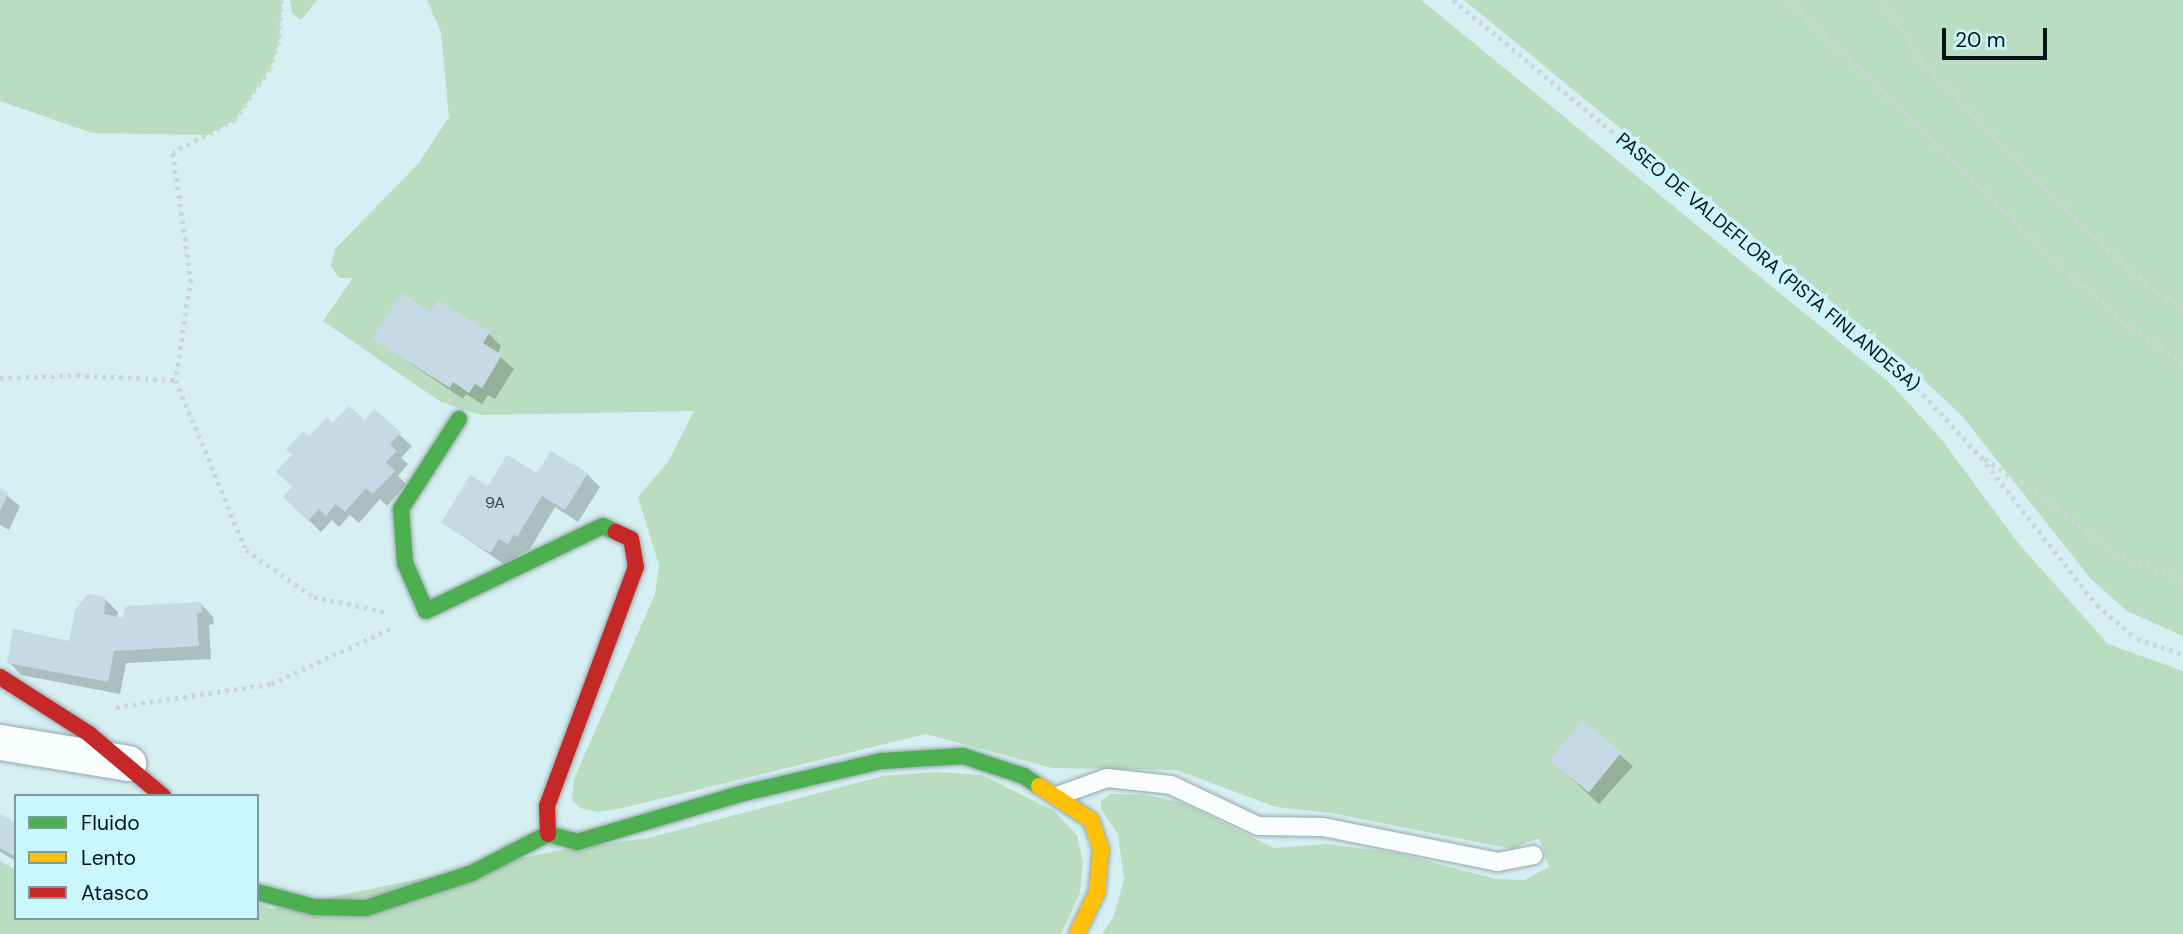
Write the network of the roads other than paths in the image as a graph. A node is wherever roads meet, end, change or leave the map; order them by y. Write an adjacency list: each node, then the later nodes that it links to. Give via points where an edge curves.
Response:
1 (459, 419): 7 (street, via 401,509 405,562 419,614 603,526 631,539 636,567 547,806)
2 (0, 677): 4 (street)
3 (0, 743): 4 (street)
4 (128, 763): 5 (street)
5 (161, 794)
6 (1055, 796): 7 (street, via 1024,776 963,756 882,761 744,793 577,842); 8 (lane, via 1107,778 1171,785 1258,826 1324,827 1498,862); 10 (street, via 1091,820 1101,849 1097,892)
7 (548, 834): 9 (street, via 472,873 366,908 314,907)
8 (1533, 855)
9 (259, 893)
10 (1077, 934)

